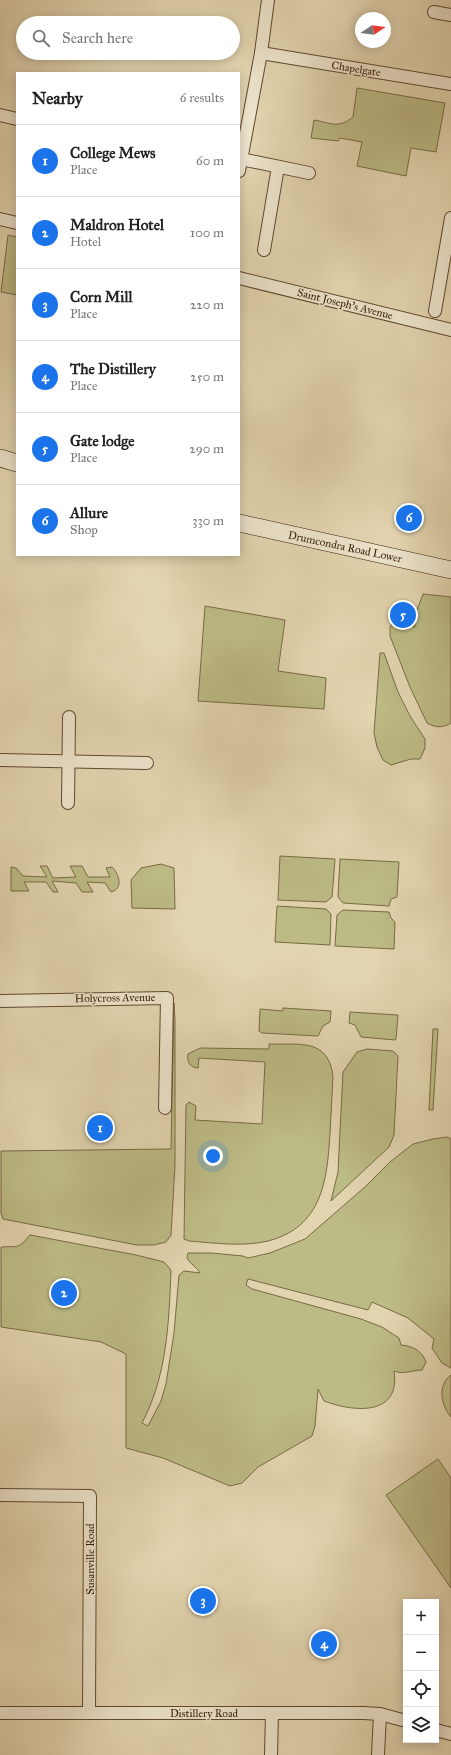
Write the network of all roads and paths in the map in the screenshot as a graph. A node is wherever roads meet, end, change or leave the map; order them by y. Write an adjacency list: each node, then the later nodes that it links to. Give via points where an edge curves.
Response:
1 (268, 0): 4 (street)
2 (434, 12): 3 (street)
3 (451, 15)
4 (261, 53): 5 (street, Chapelgate); 8 (street)
5 (451, 84)
6 (0, 115): 7 (street)
7 (16, 119)
8 (240, 165): 9 (street)
9 (278, 167): 10 (street); 15 (street)
10 (309, 173)
11 (451, 218): 14 (street)
12 (0, 219): 13 (street)
13 (16, 223)
14 (449, 245): 17 (street)
15 (264, 250)
16 (240, 278): 18 (street, Saint Joseph's Avenue)
17 (434, 310)
18 (451, 330)
19 (0, 458): 20 (main road)
20 (16, 463)
21 (240, 523): 22 (main road, Drumcondra Road Lower)
22 (451, 570)
23 (69, 717): 25 (street)
24 (0, 760): 25 (street)
25 (69, 762): 26 (street); 27 (street)
26 (147, 762)
27 (68, 803)
28 (0, 1001): 29 (street, Holycross Avenue, via 167,998)
29 (165, 1108)
30 (0, 1495): 32 (street, Susanville Road, via 90,1496)
31 (0, 1713): 32 (street, Distillery Road)
32 (89, 1713): 33 (street, Distillery Road)
33 (272, 1714): 34 (street, Distillery Road); 38 (street)
34 (380, 1714): 35 (street, Distillery Road); 39 (street)
35 (403, 1720)
36 (439, 1731): 37 (street)
37 (451, 1734)
38 (271, 1755)
39 (378, 1755)

